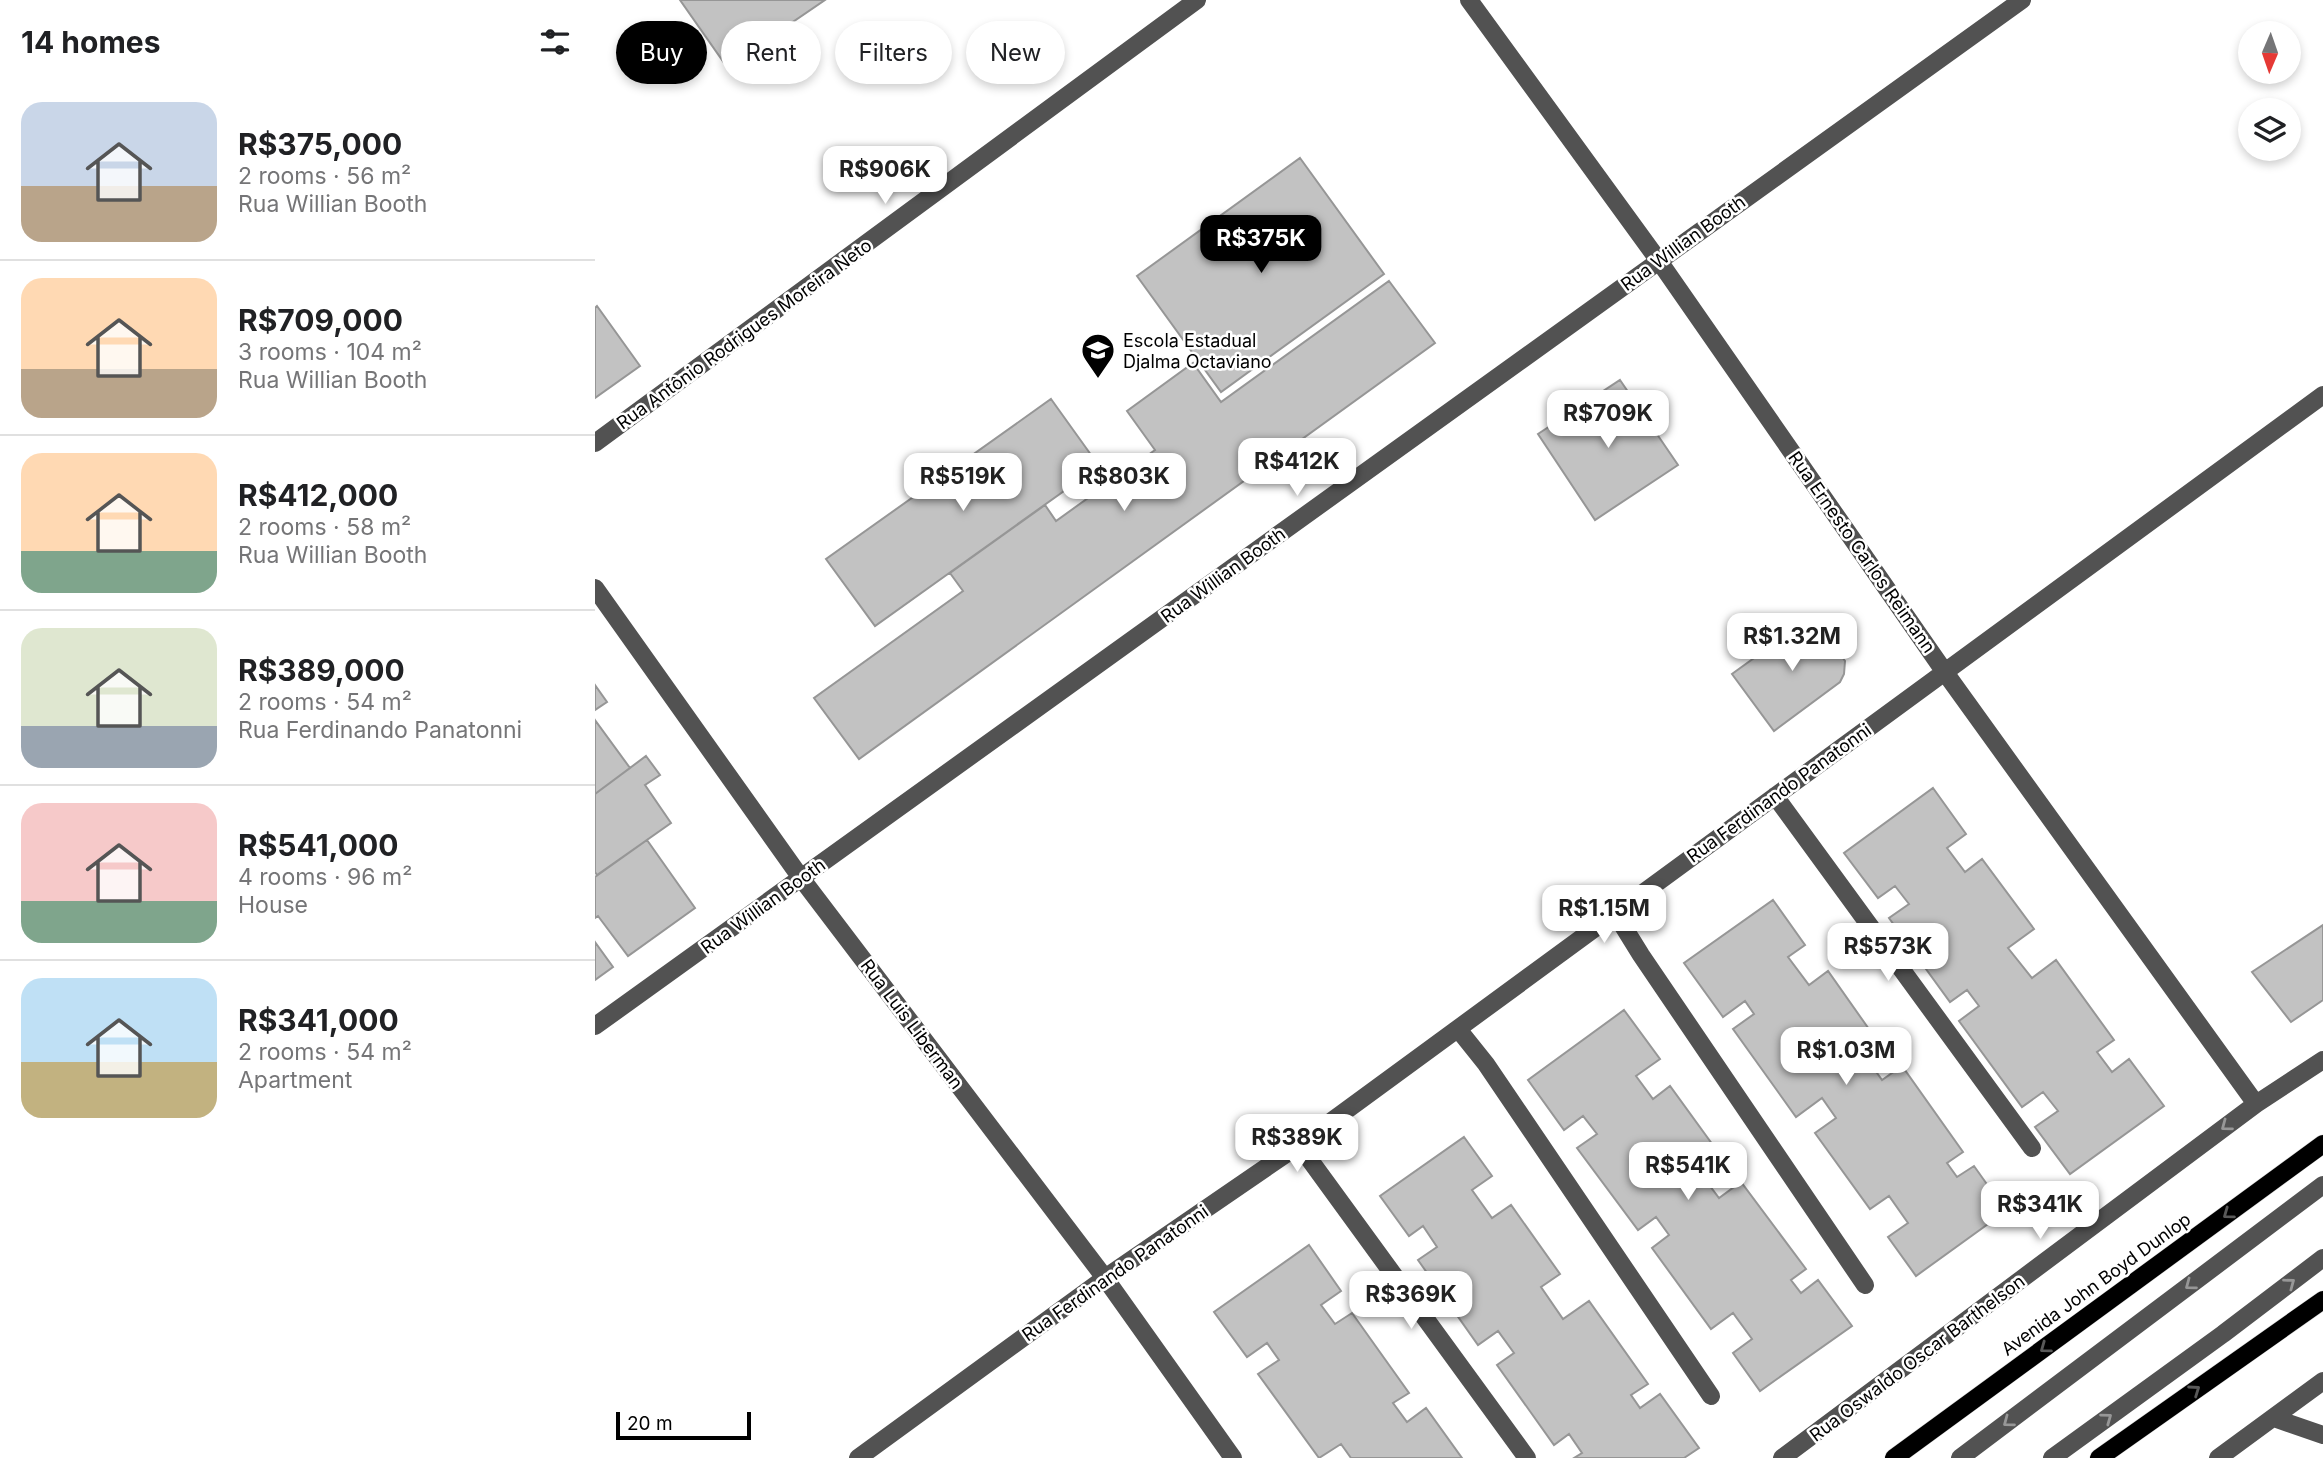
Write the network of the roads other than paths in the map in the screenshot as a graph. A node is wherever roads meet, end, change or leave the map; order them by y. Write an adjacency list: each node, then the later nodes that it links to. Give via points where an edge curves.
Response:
1 (1197, 0): 6 (street, Rua Antônio Rodrigues Moreira Neto)
2 (1469, 0): 4 (street, Rua Ernesto Carlos Reimann)
3 (2022, 0): 4 (street, Rua Willian Booth)
4 (1659, 261): 8 (street, Rua Ernesto Carlos Reimann); 10 (street, Rua Willian Booth)
5 (2323, 395): 8 (street, Rua Ferdinando Panatonni)
6 (595, 443)
7 (595, 587): 10 (street, Rua Luis Liberman)
8 (1944, 671): 9 (street, Rua Ferdinando Panatonni); 15 (street, Rua Ernesto Carlos Reimann)
9 (1775, 796): 11 (street, Rua Ferdinando Panatonni); 18 (street)
10 (801, 878): 12 (street, Rua Willian Booth); 21 (street, Rua Luis Liberman)
11 (1615, 913): 13 (street, Rua Ferdinando Panatonni); 22 (street)
12 (595, 1026)
13 (1458, 1029): 17 (street, Rua Ferdinando Panatonni); 25 (street)
14 (2323, 1060): 15 (street, Rua Oswaldo Oscar Barthelson)
15 (2256, 1104): 31 (street, Rua Oswaldo Oscar Barthelson, one-way to 31)
16 (2323, 1144): 32 (main road, Avenida John Boyd Dunlop, one-way to 32)
17 (1299, 1145): 21 (street, Rua Ferdinando Panatonni); 30 (street)
18 (2032, 1148)
19 (2323, 1185): 33 (street, one-way to 33)
20 (2323, 1258): 34 (street, one-way to 20)
21 (1105, 1278): 28 (street, Rua Ferdinando Panatonni); 29 (street, Rua Luis Liberman)
22 (1865, 1285)
23 (2323, 1300): 35 (main road, one-way to 23)
24 (2323, 1381): 26 (street)
25 (1711, 1396)
26 (2274, 1418): 27 (street); 36 (street)
27 (2323, 1435)
28 (857, 1458)
29 (1233, 1458)
30 (1527, 1458)
31 (1782, 1458)
32 (1894, 1458)
33 (1960, 1458)
34 (2052, 1458)
35 (2099, 1458)
36 (2218, 1458)

